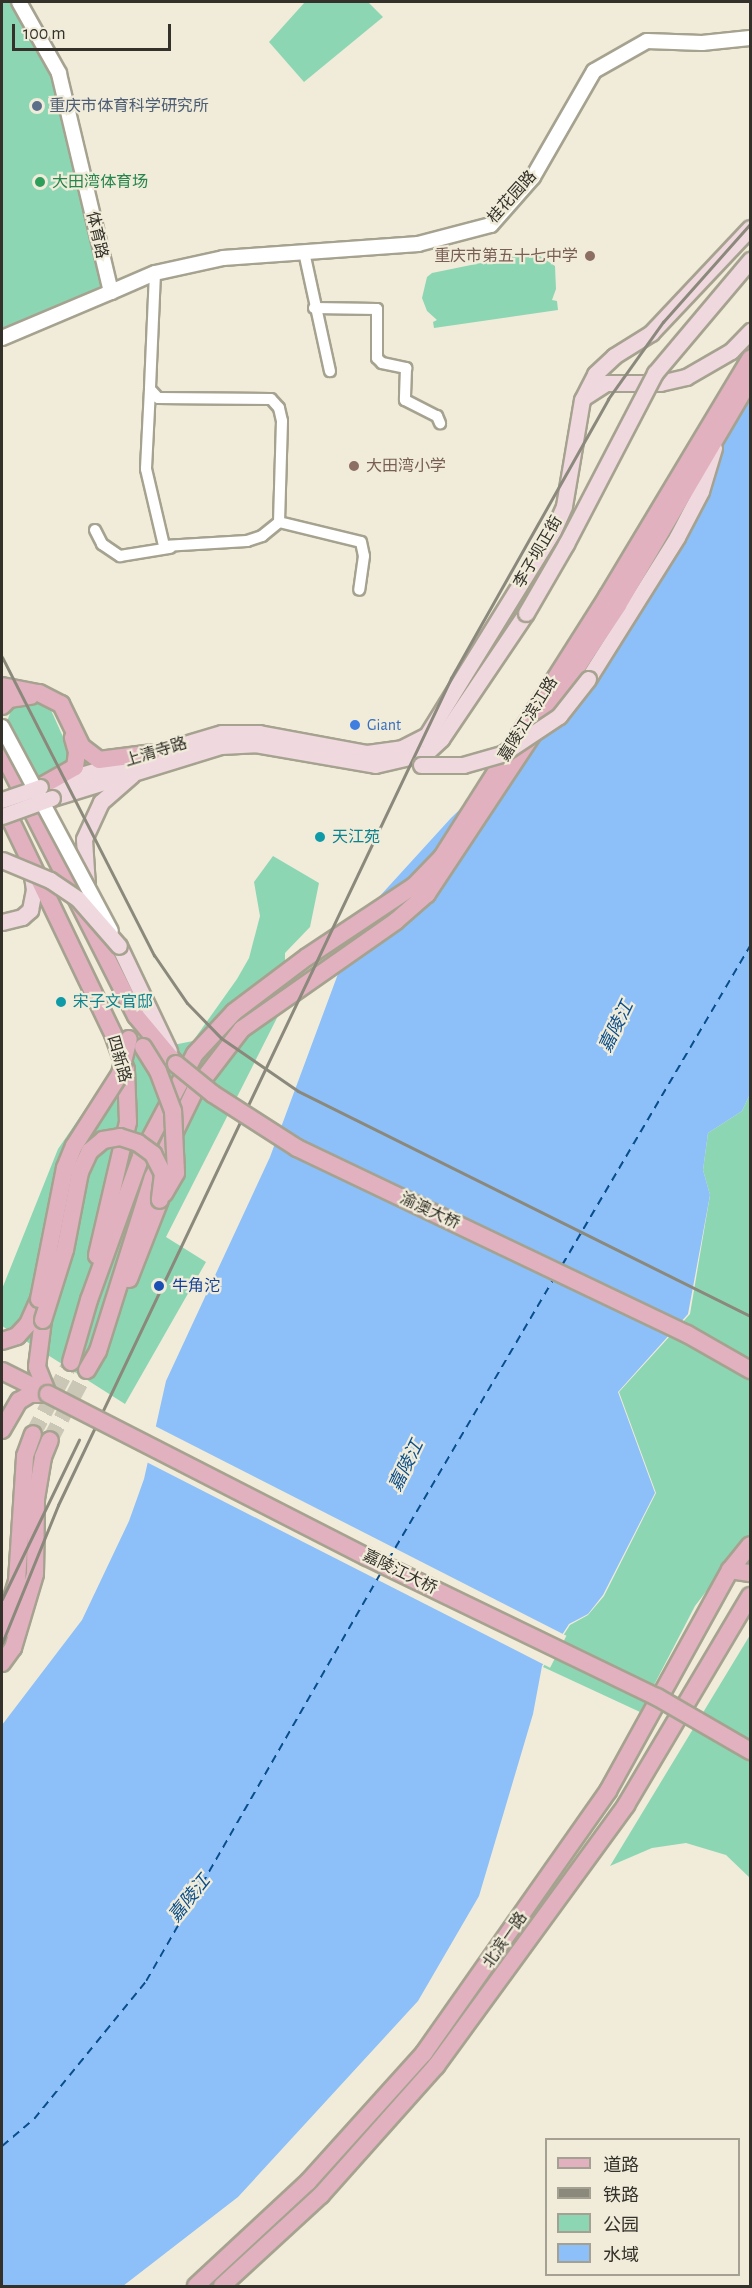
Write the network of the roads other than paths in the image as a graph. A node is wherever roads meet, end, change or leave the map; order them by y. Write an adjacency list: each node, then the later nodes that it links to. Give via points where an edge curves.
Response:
1 (18, 2): 7 (street, 体育路, via 59,73)
2 (750, 38): 4 (street, 桂花园路, via 702,43 647,41 594,70 533,177 491,225 418,243)
3 (750, 228): 15 (main road, 李子坝正街, via 651,333 614,356 595,374)
4 (304, 252): 6 (street, 桂花园路, via 223,258); 8 (street)
5 (750, 260): 28 (main road, 李子坝正街, bridge, via 656,373 526,613 441,739 426,753)
6 (155, 273): 7 (street, 桂花园路); 14 (street)
7 (111, 292): 10 (street)
8 (314, 308): 12 (street); 16 (street, via 377,309 377,358 382,363 406,368 405,400 437,416)
9 (750, 331): 15 (main road, via 731,351 686,376 660,384 606,382)
10 (2, 338)
11 (750, 359): 41 (main road, 嘉陵江滨江路, bridge, via 607,597 442,857 414,886 307,957 234,1012 195,1054 141,1156)
12 (330, 370)
13 (750, 380): 17 (main road, 嘉陵江滨江路)
14 (150, 389): 18 (street, via 158,398 271,399 279,408 282,421); 20 (street, via 146,470 164,546)
15 (582, 400): 25 (main road, 李子坝正街, via 564,506 553,531 427,735 402,748 380,753)
16 (440, 423)
17 (718, 435): 28 (main road, bridge, via 701,491 677,537 588,679 559,716 501,754 463,765); 43 (main road, 嘉陵江滨江路, bridge, via 618,604 427,894 396,921 242,1029 195,1090 153,1177)
18 (279, 522): 20 (street, via 262,536 247,541); 21 (street, via 361,542 364,556)
19 (95, 530): 20 (street, via 110,553 120,556)
20 (171, 548)
21 (359, 590)
22 (2, 686): 27 (main road, via 39,693 61,704 82,747 99,760)
23 (2, 706): 30 (main road, via 9,699 29,696 47,699 61,712 77,760 70,773)
24 (2, 727): 36 (street, bridge)
25 (313, 748): 27 (main road, 上清寺路, via 240,732 203,737); 28 (main road, 李子坝正街); 29 (main road, 上清寺路, via 239,744)
26 (2, 753): 36 (main road)
27 (152, 753): 30 (main road, 上清寺路)
28 (375, 765)
29 (139, 769): 30 (main road, 上清寺路); 36 (main road, via 101,802 84,839 84,873)
30 (46, 793): 31 (main road, 上清寺路, bridge); 32 (main road, 上清寺路, bridge)
31 (2, 801): 33 (main road, 四新路)
32 (2, 816)
33 (26, 853): 35 (main road, via 34,901 22,917); 41 (main road, 四新路, via 113,1034 126,1070 128,1122 107,1199)
34 (2, 860): 36 (main road, bridge, via 50,880 78,900)
35 (2, 922)
36 (112, 949): 37 (main road); 39 (main road)
37 (132, 1018): 38 (main road); 39 (main road, 渝澳大桥)
38 (136, 1043): 40 (main road, bridge, via 158,1071 169,1101 177,1144 176,1173); 42 (main road, bridge, via 74,1146 65,1168 39,1299 28,1324 17,1336)
39 (176, 1064): 46 (main road, 渝澳大桥, bridge, via 213,1094 297,1148 687,1334)
40 (160, 1200): 43 (main road); 48 (main road, bridge, via 163,1174 153,1154 138,1143 120,1137 103,1140 90,1151 80,1172 65,1250 43,1320 37,1366)
41 (89, 1300): 44 (main road)
42 (2, 1341)
43 (98, 1351): 45 (main road)
44 (71, 1362)
45 (87, 1370)
46 (750, 1370)
47 (2, 1371): 48 (main road, 嘉陵江大桥)
48 (41, 1391): 49 (main road, via 12,1394); 50 (main road, via 19,1401); 61 (main road, 嘉陵江大桥, bridge, via 367,1557 657,1697)
49 (2, 1412)
50 (2, 1430)
51 (33, 1434): 54 (main road, via 23,1474)
52 (50, 1440): 60 (main road, via 36,1499 35,1574 13,1648)
53 (750, 1545): 55 (main road, 北滨一路)
54 (20, 1554): 57 (main road, via 13,1569); 59 (main road)
55 (730, 1570): 56 (main road); 62 (main road, 北滨一路, via 608,1791 424,2053 308,2182)
56 (750, 1573)
57 (2, 1579)
58 (750, 1596): 63 (main road, 北滨一路, via 627,1804 436,2066 321,2195)
59 (2, 1631)
60 (2, 1663)
61 (750, 1751)
62 (196, 2286)
63 (222, 2286)

